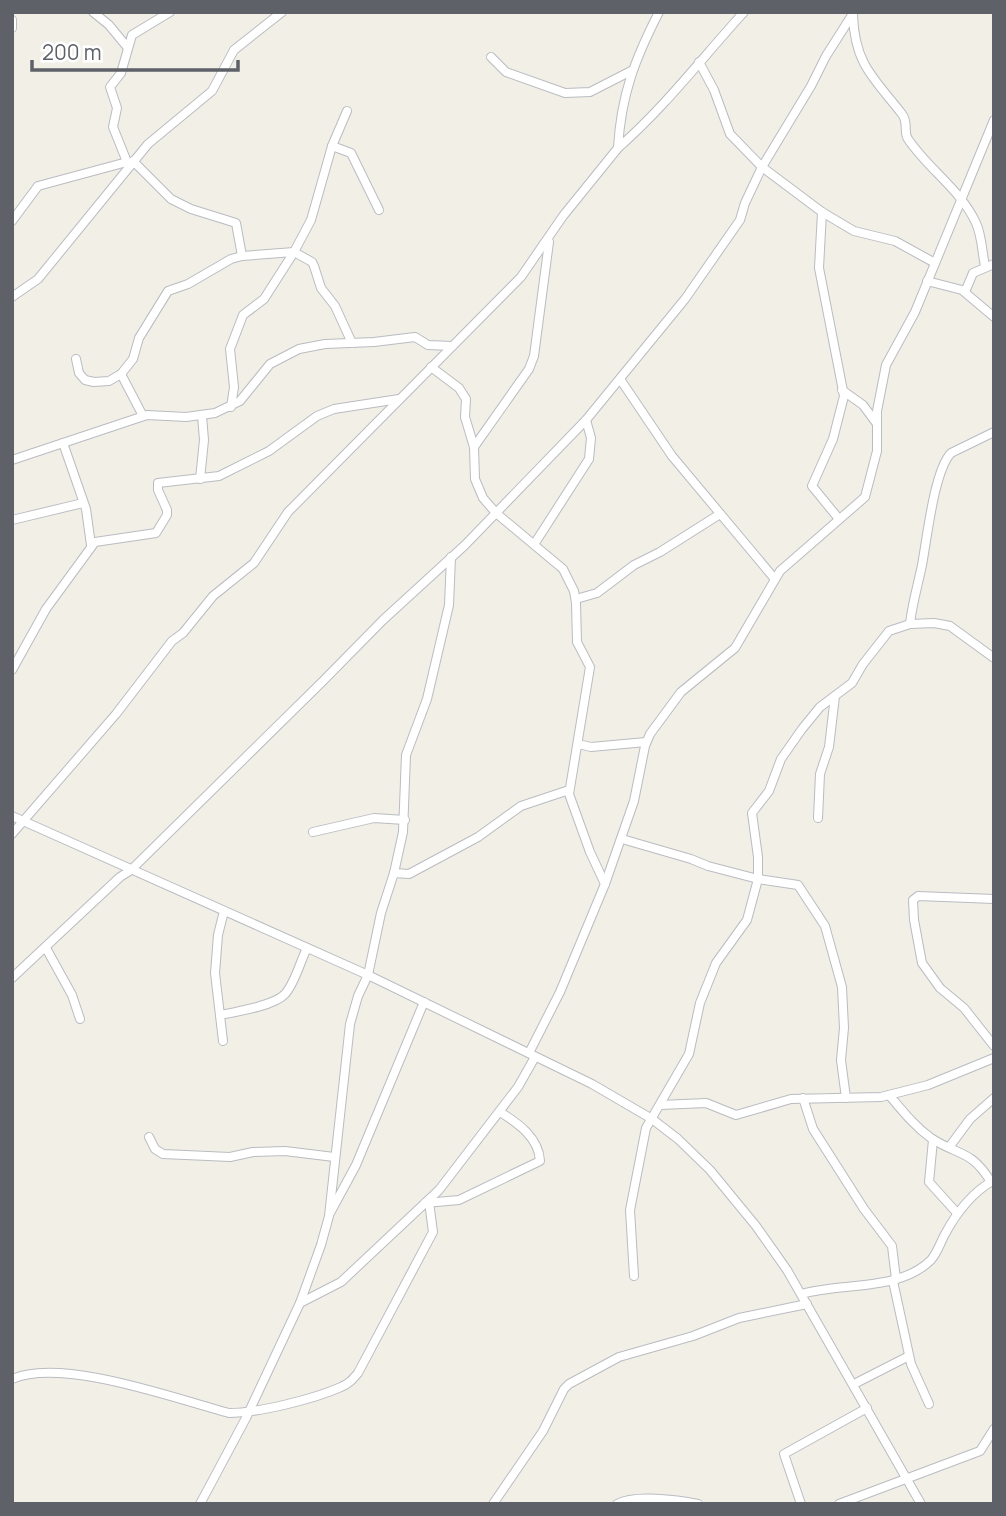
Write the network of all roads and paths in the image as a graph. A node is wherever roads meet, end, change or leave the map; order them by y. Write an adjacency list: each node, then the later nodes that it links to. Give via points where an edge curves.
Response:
1 (93, 12): 9 (street)
2 (170, 12): 9 (street, via 134,32)
3 (282, 12): 17 (street, via 234,50 212,91)
4 (659, 12): 12 (street)
5 (744, 12): 11 (street)
6 (853, 14): 18 (street); 19 (street, via 855,46 873,80 905,117 906,137)
7 (12, 20): 8 (street)
8 (12, 28)
9 (128, 48): 17 (street, via 121,73 109,90 117,108 113,127)
10 (491, 57): 12 (street, via 506,72 565,93 590,92)
11 (699, 62): 16 (street, via 664,106); 18 (street, via 730,134)
12 (631, 71): 16 (street)
13 (347, 111): 15 (street)
14 (994, 120): 19 (street)
15 (332, 146): 20 (street, via 351,153); 24 (street, via 311,220)
16 (618, 148): 23 (street)
17 (130, 164): 22 (street, via 38,186); 25 (street, via 171,199 236,223); 30 (street, via 38,279)
18 (762, 167): 21 (street); 38 (street, via 740,220 685,299)
19 (960, 199): 26 (street); 27 (street, via 977,225)
20 (379, 210)
21 (822, 212): 26 (street, via 854,231 895,241); 39 (street, via 819,268)
22 (12, 221)
23 (550, 239): 34 (street, via 521,277); 48 (street, via 534,356)
24 (294, 252): 25 (street); 32 (street, via 312,262); 41 (street, via 264,299 243,315 230,349)
25 (242, 256): 37 (street, via 165,293)
26 (935, 263): 28 (street)
27 (989, 265): 29 (street, via 973,273)
28 (927, 281): 29 (street); 45 (street, via 886,365)
29 (965, 292): 31 (street)
30 (12, 297)
31 (994, 317)
32 (352, 343): 33 (street, via 415,337); 41 (street, via 299,349 280,357)
33 (428, 345): 34 (street); 36 (street)
34 (452, 346): 36 (street)
35 (76, 359): 37 (street, via 85,380 109,381)
36 (433, 365): 40 (street); 48 (street, via 464,393)
37 (121, 374): 42 (street)
38 (620, 379): 44 (street); 53 (street, via 664,445)
39 (842, 390): 45 (street, via 863,405); 54 (street, via 844,401 836,430 811,486)
40 (399, 399): 50 (street, via 334,409 269,451); 71 (street, via 289,513 254,563 213,596 172,641)
41 (231, 407): 43 (street)
42 (143, 416): 43 (street); 47 (street)
43 (202, 416): 50 (street)
44 (586, 420): 52 (street); 56 (street, via 592,449 589,459)
45 (877, 424): 54 (street, via 877,452 865,497)
46 (994, 432): 61 (street, via 946,459)
47 (63, 443): 49 (street); 51 (street)
48 (474, 447): 52 (street, via 475,479)
49 (12, 460)
50 (200, 479): 57 (street, via 158,483 167,515 156,533)
51 (83, 503): 55 (street); 57 (street)
52 (496, 513): 56 (street); 58 (street)
53 (720, 514): 59 (street); 60 (street, via 634,565 597,593)
54 (839, 519): 59 (street)
55 (12, 520)
56 (535, 543): 60 (street, via 564,569)
57 (92, 545): 63 (street, via 46,609)
58 (451, 557): 70 (street, via 449,606 427,699 406,755); 75 (street)
59 (774, 578): 65 (street, via 735,648 677,697)
60 (576, 599): 66 (street, via 577,642 590,667)
61 (910, 624): 62 (street, via 950,626); 64 (street, via 885,634 852,683)
62 (994, 658)
63 (12, 670)
64 (835, 696): 69 (street, via 829,747 820,774); 77 (street, via 802,729 781,759 769,791 754,809)
65 (646, 742): 66 (street); 74 (street)
66 (578, 744): 67 (street)
67 (569, 790): 76 (street, via 521,806 478,837 410,874); 78 (street)
68 (12, 816): 71 (street)
69 (818, 818)
70 (405, 820): 72 (street, via 374,818); 76 (street)
71 (24, 822): 73 (street); 75 (street)
72 (313, 832)
73 (12, 834)
74 (622, 839): 77 (street); 78 (street)
75 (131, 870): 80 (street); 81 (street)
76 (394, 873): 83 (street)
77 (758, 879): 94 (street, via 798,885 825,926 842,987 841,1060); 96 (street, via 747,920 716,963 700,1003 689,1054)
78 (606, 884): 90 (street)
79 (994, 898): 89 (street, via 918,896 913,900 922,963)
80 (224, 911): 82 (street); 86 (street, via 216,962)
81 (46, 948): 84 (street); 87 (street)
82 (307, 948): 83 (street); 86 (street, via 282,997 258,1008)
83 (368, 975): 85 (street); 102 (street, via 350,1024)
84 (12, 978)
85 (424, 1002): 90 (street); 106 (street, via 356,1165)
86 (220, 1015): 88 (street)
87 (80, 1019)
88 (223, 1041)
89 (994, 1046)
90 (532, 1055): 97 (street); 98 (street)
91 (994, 1058): 92 (street, via 928,1085)
92 (888, 1095): 94 (street); 100 (street)
93 (803, 1098): 94 (street); 96 (street, via 736,1115 706,1103); 108 (street, via 813,1129 892,1246)
94 (846, 1098)
95 (994, 1098): 101 (street)
96 (660, 1105): 98 (street)
97 (500, 1112): 104 (street); 104 (street, via 531,1136 540,1161 464,1198)
98 (652, 1119): 107 (street, via 646,1128 632,1198); 109 (street, via 710,1170 756,1226)
99 (149, 1137): 102 (street, via 163,1154 230,1157 285,1152)
100 (933, 1139): 101 (street); 105 (street, via 929,1182)
101 (950, 1146): 103 (street, via 974,1158)
102 (334, 1157): 106 (street)
103 (992, 1181): 105 (street)
104 (427, 1203): 110 (street, via 341,1282); 117 (street, via 433,1232 358,1373 343,1387)
105 (957, 1213): 108 (street, via 930,1261)
106 (328, 1216): 110 (street)
107 (634, 1276)
108 (894, 1280): 109 (street); 112 (street)
109 (802, 1294): 111 (street)
110 (300, 1303): 117 (street)
111 (807, 1304): 114 (street); 121 (street, via 739,1318 619,1357 569,1384)
112 (909, 1356): 114 (street); 115 (street)
113 (12, 1379): 117 (street, via 27,1374 79,1374 229,1413)
114 (854, 1384): 116 (street)
115 (929, 1404)
116 (867, 1408): 119 (street); 124 (street, via 784,1454)
117 (249, 1412): 120 (street)
118 (994, 1429): 119 (street, via 980,1451)
119 (908, 1480): 125 (street); 126 (street)
120 (200, 1504)
121 (494, 1504)
122 (617, 1504): 123 (street, via 628,1499)
123 (698, 1504)
124 (801, 1504)
125 (839, 1504)
126 (921, 1504)

